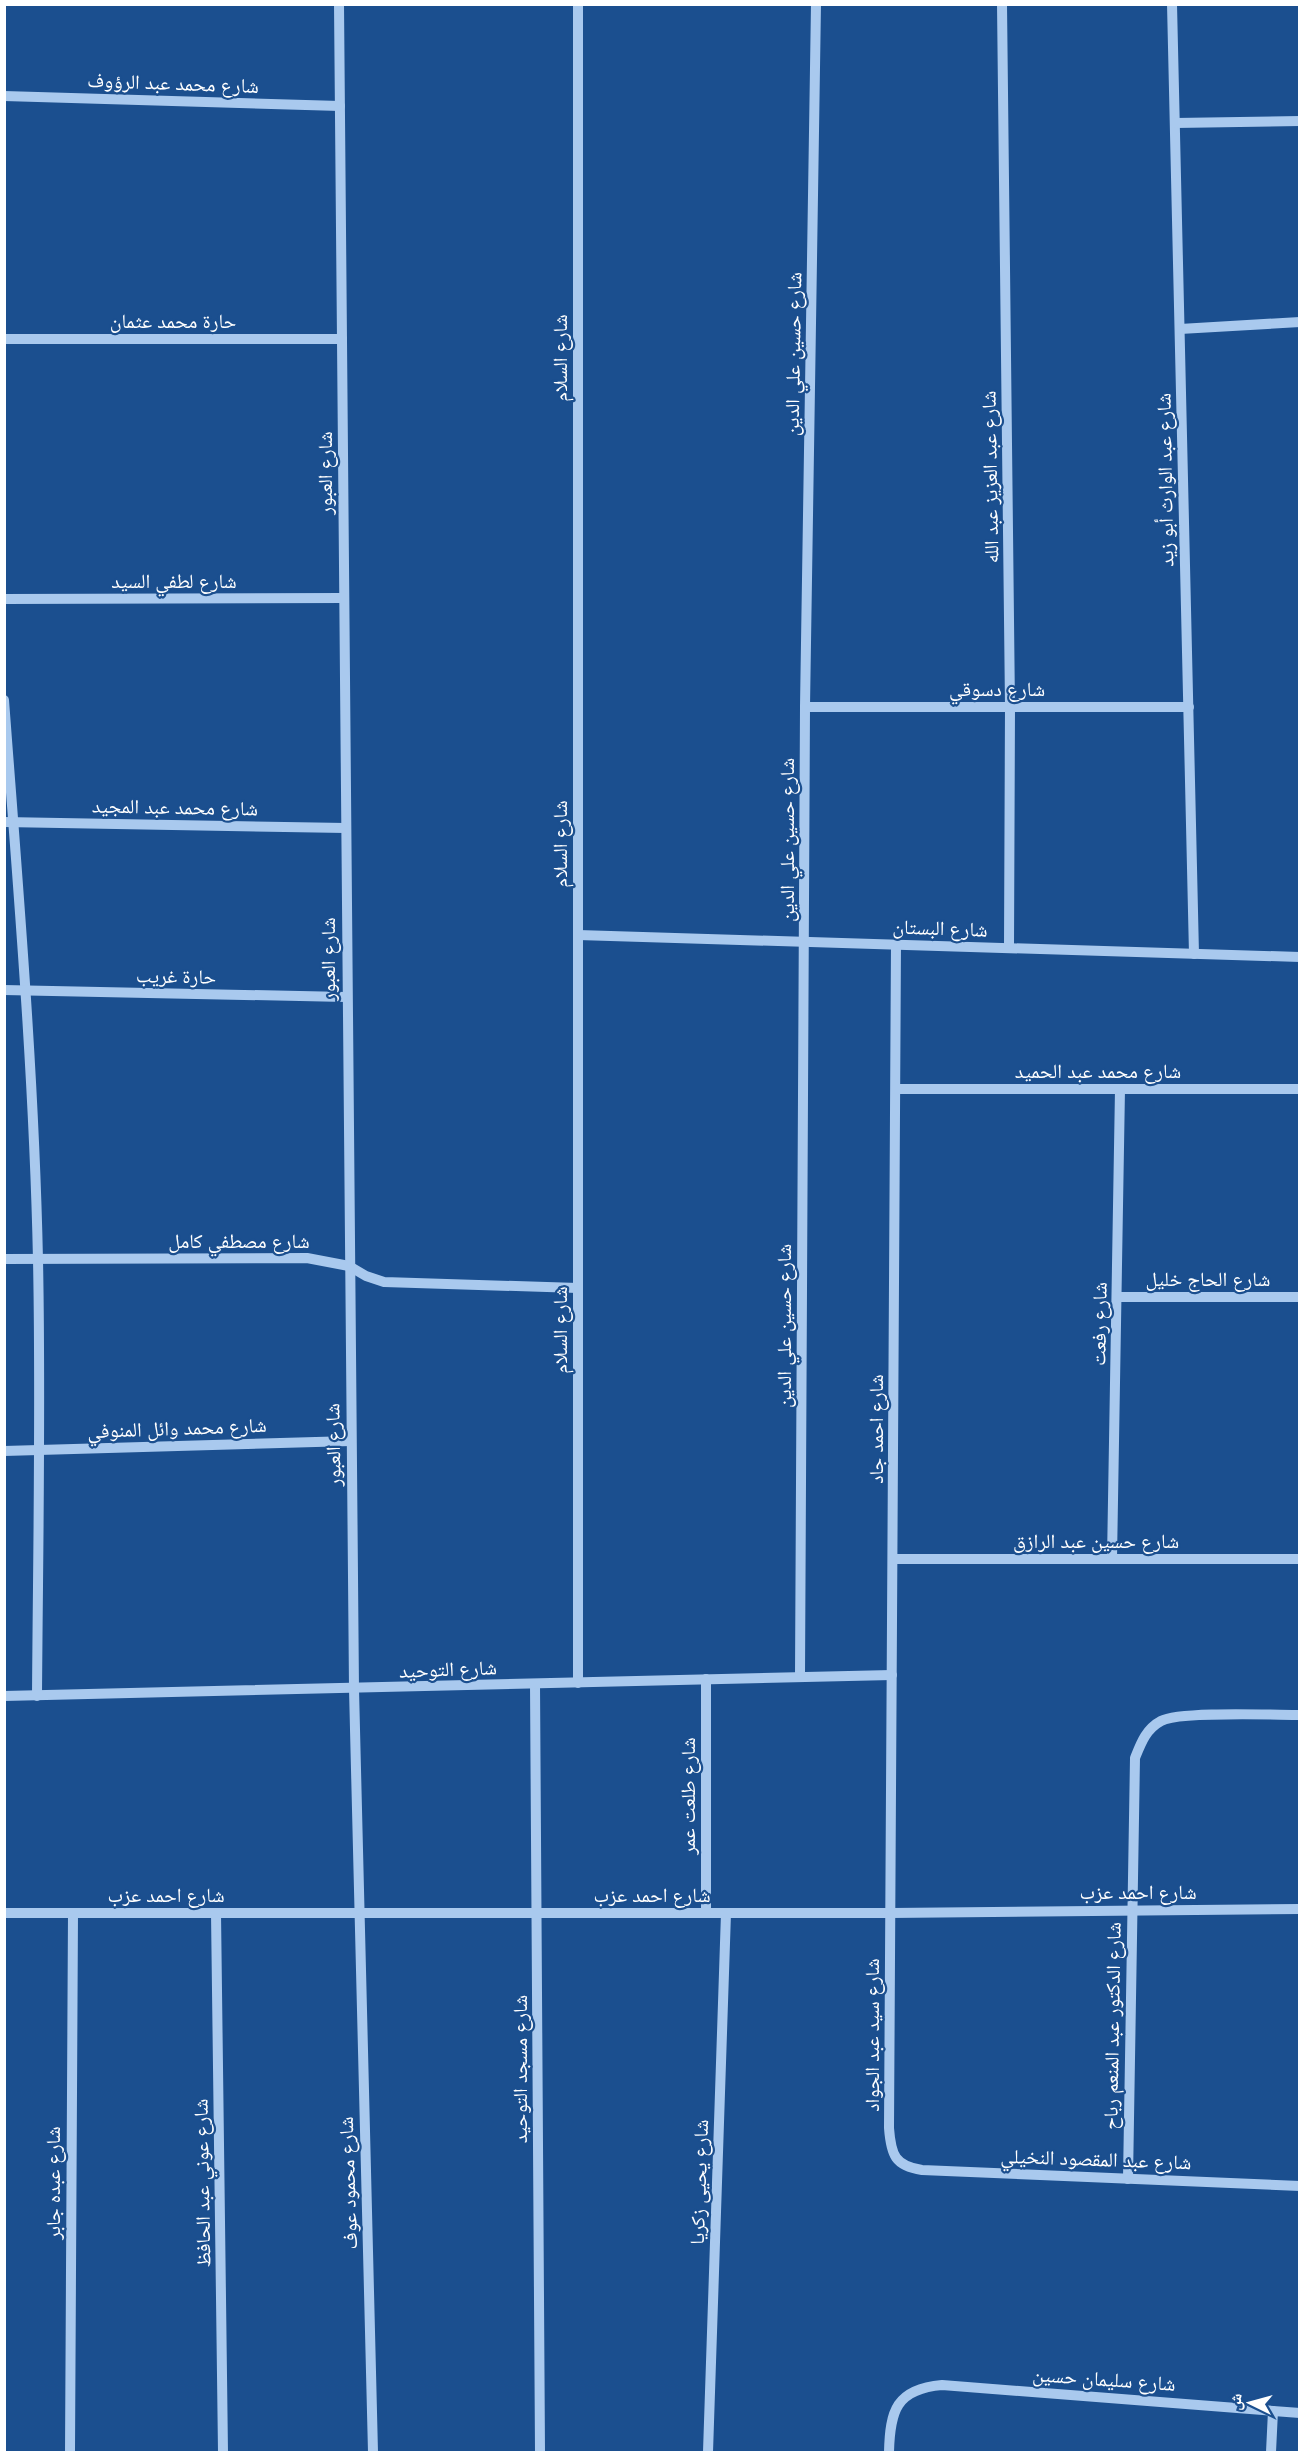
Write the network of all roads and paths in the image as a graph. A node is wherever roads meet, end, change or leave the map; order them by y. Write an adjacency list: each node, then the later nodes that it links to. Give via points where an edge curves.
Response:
1 (339, 4): 7 (street, شارع العبور)
2 (578, 4): 22 (street, شارع السلام)
3 (816, 4): 17 (street, شارع حسين علي الدين)
4 (1002, 4): 18 (street, شارع عبد العزيز عبد الله)
5 (1172, 4): 9 (street, شارع عبد الوارث أبو زيد)
6 (4, 96): 7 (street, شارع محمد عبد الرؤوف)
7 (340, 106): 13 (street, شارع العبور)
8 (1299, 121): 9 (street)
9 (1175, 123): 11 (street, شارع عبد الوارث أبو زيد)
10 (1299, 322): 11 (street)
11 (1180, 329): 19 (street, شارع عبد الوارث أبو زيد)
12 (4, 339): 13 (street, حارة محمد عثمان)
13 (342, 339): 14 (street, شارع العبور)
14 (344, 598): 15 (street, شارع لطفي السيد); 21 (street, شارع العبور)
15 (4, 599)
16 (4, 700): 20 (street)
17 (805, 707): 18 (street, شارع دسوقي); 23 (street, شارع حسين علي الدين)
18 (1010, 707): 19 (street, شارع دسوقي); 25 (street, شارع عبد العزيز عبد الله)
19 (1189, 707): 26 (street, شارع عبد الوارث أبو زيد)
20 (9, 822): 21 (street, شارع محمد عبد المجيد); 29 (street)
21 (346, 828): 30 (street, شارع العبور)
22 (578, 934): 23 (street, شارع البستان); 37 (street, شارع السلام)
23 (804, 941): 24 (street, شارع البستان); 47 (street, شارع حسين علي الدين)
24 (896, 944): 25 (street, شارع البستان); 31 (street, شارع احمد جاد)
25 (1009, 948): 26 (street, شارع البستان)
26 (1194, 954): 27 (street, شارع البستان)
27 (1299, 957)
28 (4, 990): 29 (street, حارة غريب)
29 (27, 991): 30 (street, حارة غريب); 35 (street)
30 (346, 997): 36 (street, شارع العبور)
31 (896, 1089): 32 (street, شارع محمد عبد الحميد); 43 (street, شارع احمد جاد)
32 (1120, 1089): 33 (street, شارع محمد عبد الحميد); 38 (street, شارع رفعت)
33 (1299, 1089)
34 (4, 1259): 35 (street, شارع مصطفي كامل)
35 (38, 1260): 36 (street, شارع مصطفي كامل, via 285,1257); 41 (street)
36 (349, 1266): 37 (street, شارع مصطفي كامل, via 384,1282); 40 (street, شارع العبور)
37 (578, 1288): 49 (street, شارع السلام)
38 (1117, 1297): 39 (street, شارع الحاج خليل); 44 (street, شارع رفعت)
39 (1299, 1297)
40 (351, 1441): 41 (street, شارع محمد وائل المنوفي); 51 (street, شارع العبور)
41 (40, 1450): 42 (street, شارع محمد وائل المنوفي); 53 (street)
42 (4, 1451)
43 (893, 1559): 44 (street, شارع حسين عبد الرازق); 46 (street, شارع احمد جاد)
44 (1112, 1559): 45 (street, شارع حسين عبد الرازق)
45 (1299, 1559)
46 (892, 1675): 47 (street, شارع التوحيد); 64 (street, شارع احمد جاد)
47 (800, 1677): 48 (street, شارع التوحيد)
48 (706, 1679): 49 (street, شارع التوحيد); 62 (street, شارع طلعت عمر)
49 (578, 1683): 50 (street, شارع التوحيد)
50 (535, 1684): 51 (street, شارع التوحيد); 61 (street, شارع مسجد التوحيد)
51 (354, 1689): 53 (street, شارع التوحيد); 60 (street, شارع العبور)
52 (4, 1696): 53 (street, شارع التوحيد)
53 (37, 1696)
54 (1299, 1715): 56 (street, شارع الدكتور عبد المنعم رباح, via 1185,1716 1161,1721 1144,1736 1135,1758)
55 (1299, 1909): 56 (street, شارع احمد عزب)
56 (1132, 1910): 64 (street, شارع احمد عزب); 66 (street, شارع الدكتور عبد المنعم رباح)
57 (216, 1912): 59 (street, شارع احمد عزب); 60 (street, شارع احمد عزب); 71 (street, شارع عوني عبد الحافظ)
58 (4, 1913): 59 (street, شارع احمد عزب)
59 (73, 1913): 70 (street, شارع عبده جابر)
60 (359, 1913): 61 (street, شارع احمد عزب); 72 (street, شارع محمود عوف)
61 (537, 1913): 62 (street, شارع احمد عزب); 73 (street, شارع مسجد التوحيد)
62 (706, 1913): 63 (street, شارع احمد عزب)
63 (726, 1913): 64 (street, شارع احمد عزب); 74 (street, شارع يحيى زكريا)
64 (891, 1913): 65 (street, شارع سيد عبد الجواد, via 889,2128)
65 (895, 2158): 66 (street, شارع عبد المقصود النخيلي, via 907,2168 922,2170)
66 (1128, 2179): 67 (street, شارع عبد المقصود النخيلي)
67 (1299, 2186)
68 (1273, 2410): 69 (street, شارع سليمان حسين); 75 (street, شارع سليمان حسين, via 924,2386 896,2408 890,2425); 76 (street)
69 (1299, 2413)
70 (70, 2452)
71 (223, 2452)
72 (373, 2452)
73 (540, 2452)
74 (708, 2452)
75 (889, 2452)
76 (1270, 2452)

